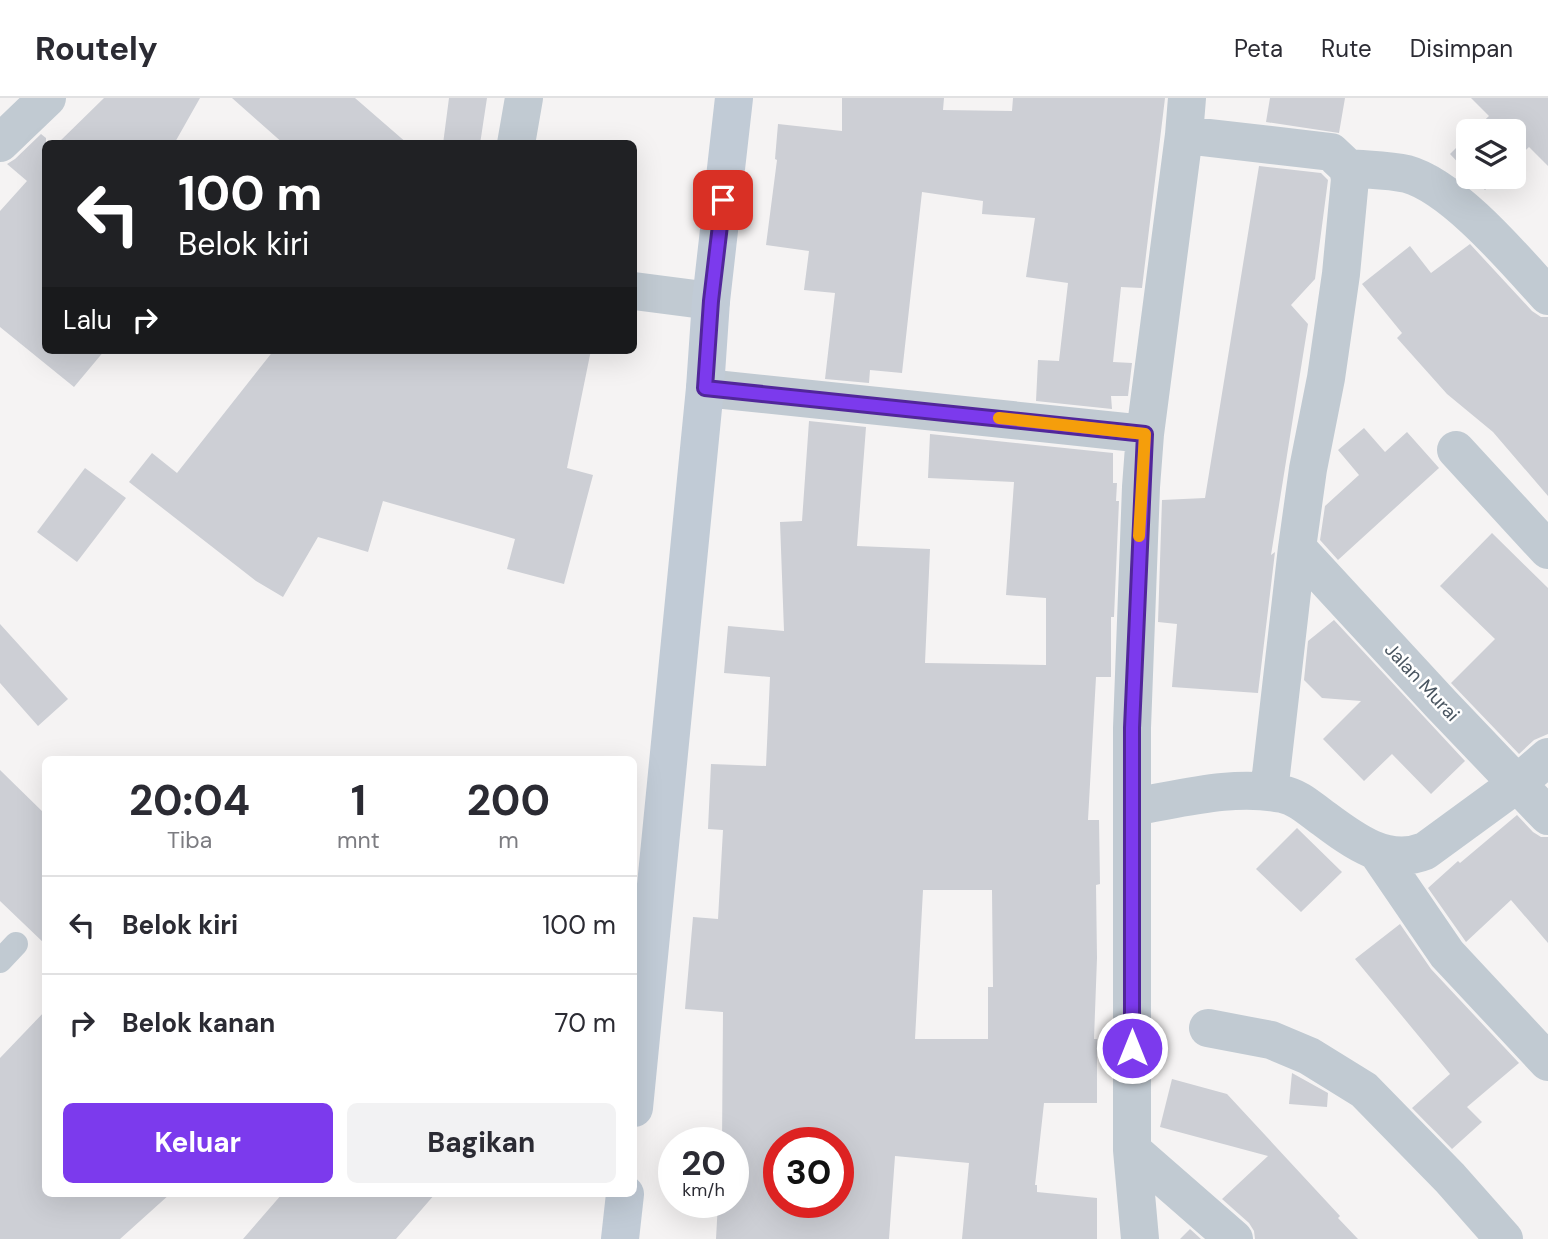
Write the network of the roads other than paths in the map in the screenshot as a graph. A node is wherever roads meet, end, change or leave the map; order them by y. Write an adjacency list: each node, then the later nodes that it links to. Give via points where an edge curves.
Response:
1 (47, 98): 6 (street)
2 (524, 98): 5 (street)
3 (734, 98): 10 (street)
4 (1185, 116): 7 (street, via 1331,152); 12 (street)
5 (517, 140)
6 (0, 144)
7 (1348, 168): 9 (street, via 1407,174 1437,189 1488,231); 14 (street, via 1341,274)
8 (637, 291): 10 (street)
9 (1548, 296)
10 (711, 301): 11 (street)
11 (705, 388): 12 (street); 24 (street)
12 (1145, 434): 19 (street)
13 (1456, 450): 15 (street)
14 (1297, 548): 17 (street, Jalan Murai); 18 (street)
15 (1548, 550)
16 (1548, 757): 17 (street)
17 (1518, 783): 20 (street, Jalan Murai); 21 (street, via 1425,851 1395,857)
18 (1269, 792): 19 (street, via 1222,792); 21 (street, via 1299,799)
19 (1132, 807): 25 (street)
20 (1548, 816)
21 (1378, 853): 23 (street, via 1447,954)
22 (1208, 1028): 30 (street, via 1271,1040 1309,1056 1364,1090)
23 (1548, 1062)
24 (637, 1078)
25 (1132, 1150): 28 (street); 29 (street)
26 (625, 1197): 27 (street)
27 (621, 1239)
28 (1140, 1239)
29 (1234, 1239)
30 (1504, 1239)

